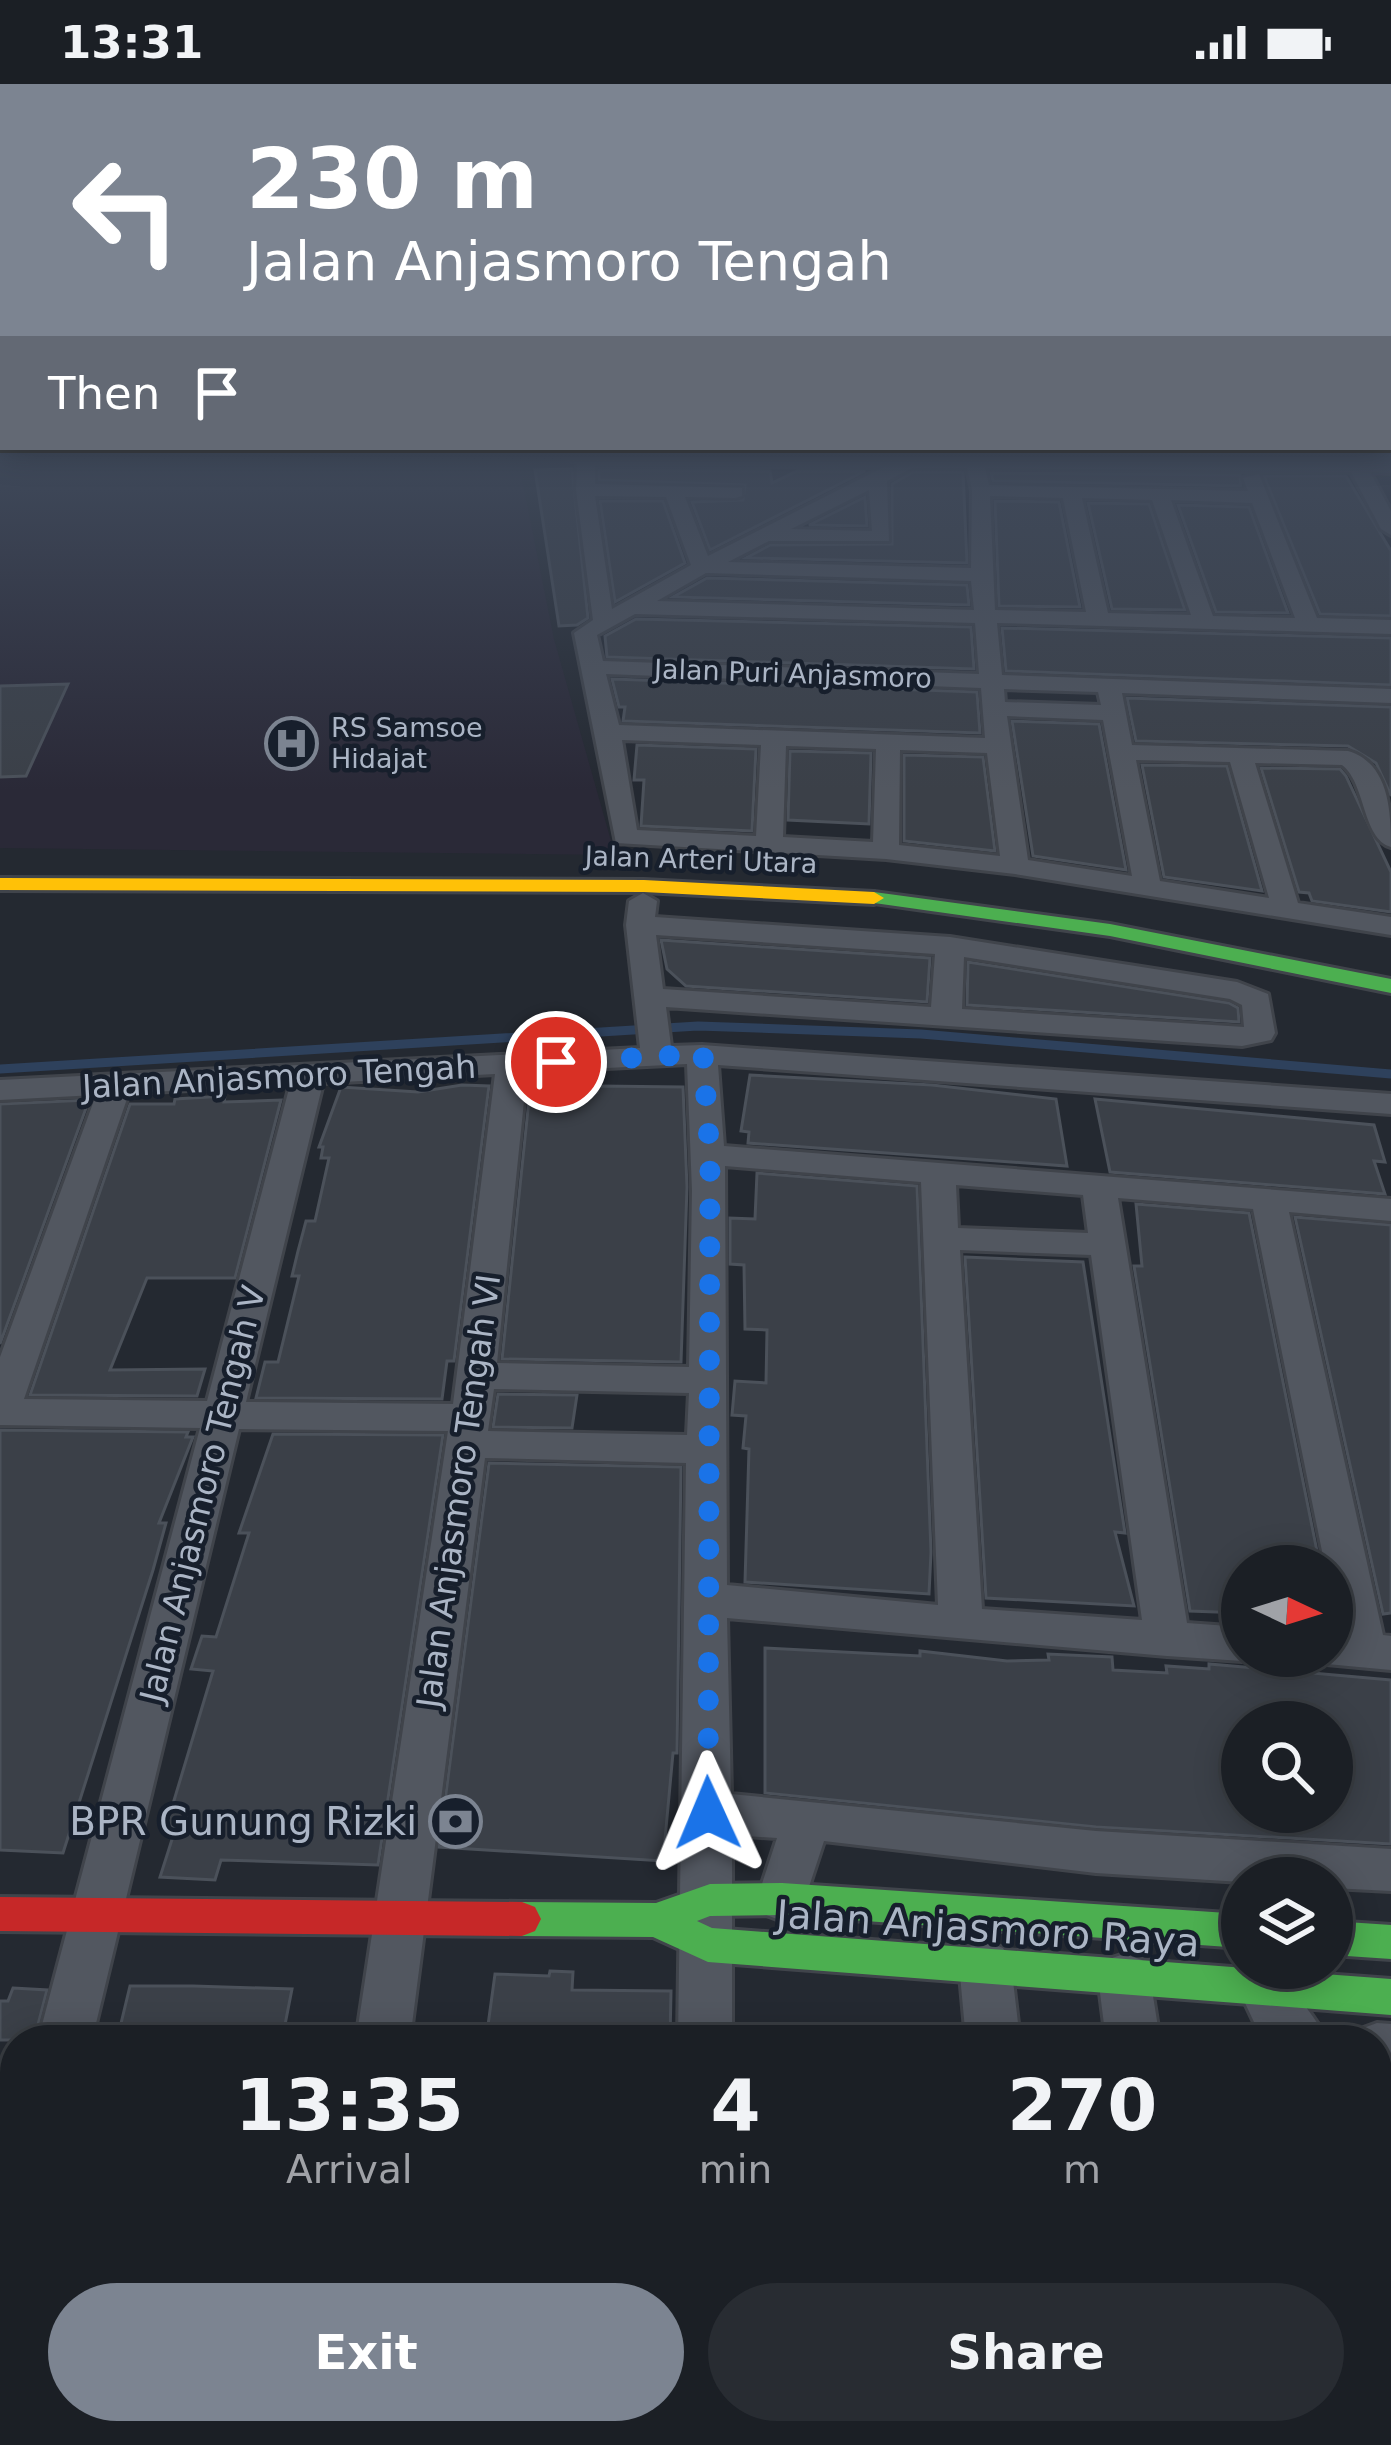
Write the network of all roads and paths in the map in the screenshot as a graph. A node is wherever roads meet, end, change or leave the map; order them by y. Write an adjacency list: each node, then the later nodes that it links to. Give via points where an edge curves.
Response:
1 (590, 569): 15 (street)
2 (698, 569): 9 (street)
3 (778, 569): 8 (street)
4 (981, 569): 8 (street)
5 (1088, 569): 13 (street)
6 (1186, 569): 14 (street)
7 (1287, 569): 12 (street)
8 (981, 575): 11 (street)
9 (628, 607): 11 (street); 15 (street)
10 (1391, 611): 12 (street)
11 (985, 616): 13 (street); 18 (street)
12 (1306, 617): 14 (street); 16 (street)
13 (1099, 621): 14 (street)
14 (1204, 622)
15 (594, 626): 17 (street)
16 (1391, 627)
17 (592, 667): 18 (street, Jalan Puri Anjasmoro); 22 (street)
18 (994, 682): 20 (street, Jalan Puri Anjasmoro); 21 (street)
19 (1391, 696): 20 (street, Jalan Puri Anjasmoro)
20 (1112, 700): 21 (street, Jalan Puri Anjasmoro); 26 (street)
21 (996, 709): 25 (street)
22 (609, 731): 23 (street, Jalan Puri Anjasmoro); 29 (street, via 623,834)
23 (774, 739): 24 (street, Jalan Puri Anjasmoro); 29 (street)
24 (888, 743): 25 (street, Jalan Puri Anjasmoro); 30 (street)
25 (998, 746): 32 (street)
26 (1121, 752): 27 (street); 33 (street)
27 (1240, 755): 28 (street, via 1358,763); 36 (street)
28 (1391, 839)
29 (769, 844): 30 (street)
30 (886, 851): 32 (street)
31 (0, 866): 40 (main road, Jalan Arteri Utara, via 461,866 829,878 1102,908)
32 (1015, 866): 33 (street)
33 (1147, 883): 36 (street)
34 (0, 884): 35 (main road, Jalan Arteri Utara)
35 (644, 886): 37 (street); 41 (main road, Jalan Arteri Utara, via 898,900 1223,950)
36 (1285, 905): 38 (street)
37 (640, 925): 39 (street); 42 (street)
38 (1391, 926)
39 (950, 946): 43 (street); 43 (street, via 1237,991 1257,1000 1260,1033)
40 (1391, 964)
41 (1391, 986)
42 (650, 1002): 43 (street); 44 (street)
43 (946, 1018)
44 (656, 1050): 45 (street, Jalan Anjasmoro Tengah); 46 (street, Jalan Anjasmoro Tengah)
45 (703, 1054): 50 (street, Jalan Anjasmoro Tengah); 51 (street)
46 (512, 1064): 47 (street, Jalan Anjasmoro Tengah); 58 (street, Jalan Anjasmoro Tengah VI)
47 (309, 1074): 48 (street, Jalan Anjasmoro Tengah); 61 (street, Jalan Anjasmoro Tengah V)
48 (116, 1084): 49 (street, Jalan Anjasmoro Tengah); 60 (street)
49 (0, 1090)
50 (1391, 1104)
51 (710, 1155): 52 (street); 59 (street)
52 (938, 1177): 53 (street); 56 (street)
53 (1099, 1188): 54 (street); 57 (street)
54 (1269, 1201): 55 (street); 68 (street)
55 (1391, 1210)
56 (941, 1238): 57 (street); 65 (street)
57 (1108, 1245): 66 (street)
58 (476, 1376): 59 (street); 62 (street, Jalan Anjasmoro Tengah VI)
59 (708, 1379): 63 (street)
60 (3, 1393): 61 (street)
61 (223, 1415): 62 (street); 74 (street, Jalan Anjasmoro Tengah V)
62 (468, 1431): 63 (street); 75 (street, Jalan Anjasmoro Tengah VI)
63 (709, 1450): 64 (street)
64 (705, 1599): 65 (street); 69 (street)
65 (961, 1624): 66 (street)
66 (1167, 1639): 67 (street)
67 (1221, 1643)
68 (1363, 1652)
69 (708, 1813): 70 (street); 77 (street)
70 (807, 1819): 71 (street, via 1096,1852); 72 (street)
71 (1391, 1870)
72 (782, 1899): 77 (main road, Jalan Anjasmoro Raya); 78 (main road, Jalan Anjasmoro Raya)
73 (0, 1914): 74 (main road, Jalan Anjasmoro Raya)
74 (96, 1915): 75 (main road, Jalan Anjasmoro Raya); 87 (street, Jalan Anjasmoro Tengah V)
75 (400, 1917): 76 (main road, Jalan Anjasmoro Raya); 88 (street, Jalan Anjasmoro Tengah VI)
76 (656, 1920): 77 (main road, Jalan Anjasmoro Raya); 77 (main road, Jalan Anjasmoro Raya)
77 (709, 1923): 81 (main road, Jalan Anjasmoro Raya); 89 (street)
78 (1221, 1930)
79 (1353, 1939): 80 (main road)
80 (1391, 1942)
81 (985, 1964): 82 (main road, Jalan Anjasmoro Raya); 90 (street)
82 (1124, 1977): 83 (main road, Jalan Anjasmoro Raya); 91 (street)
83 (1221, 1985)
84 (1264, 1989): 92 (street)
85 (1280, 1989): 86 (main road, Jalan Anjasmoro Raya)
86 (1391, 1996)
87 (69, 2025)
88 (385, 2025)
89 (706, 2025)
90 (991, 2025)
91 (1131, 2025)
92 (1284, 2025)

